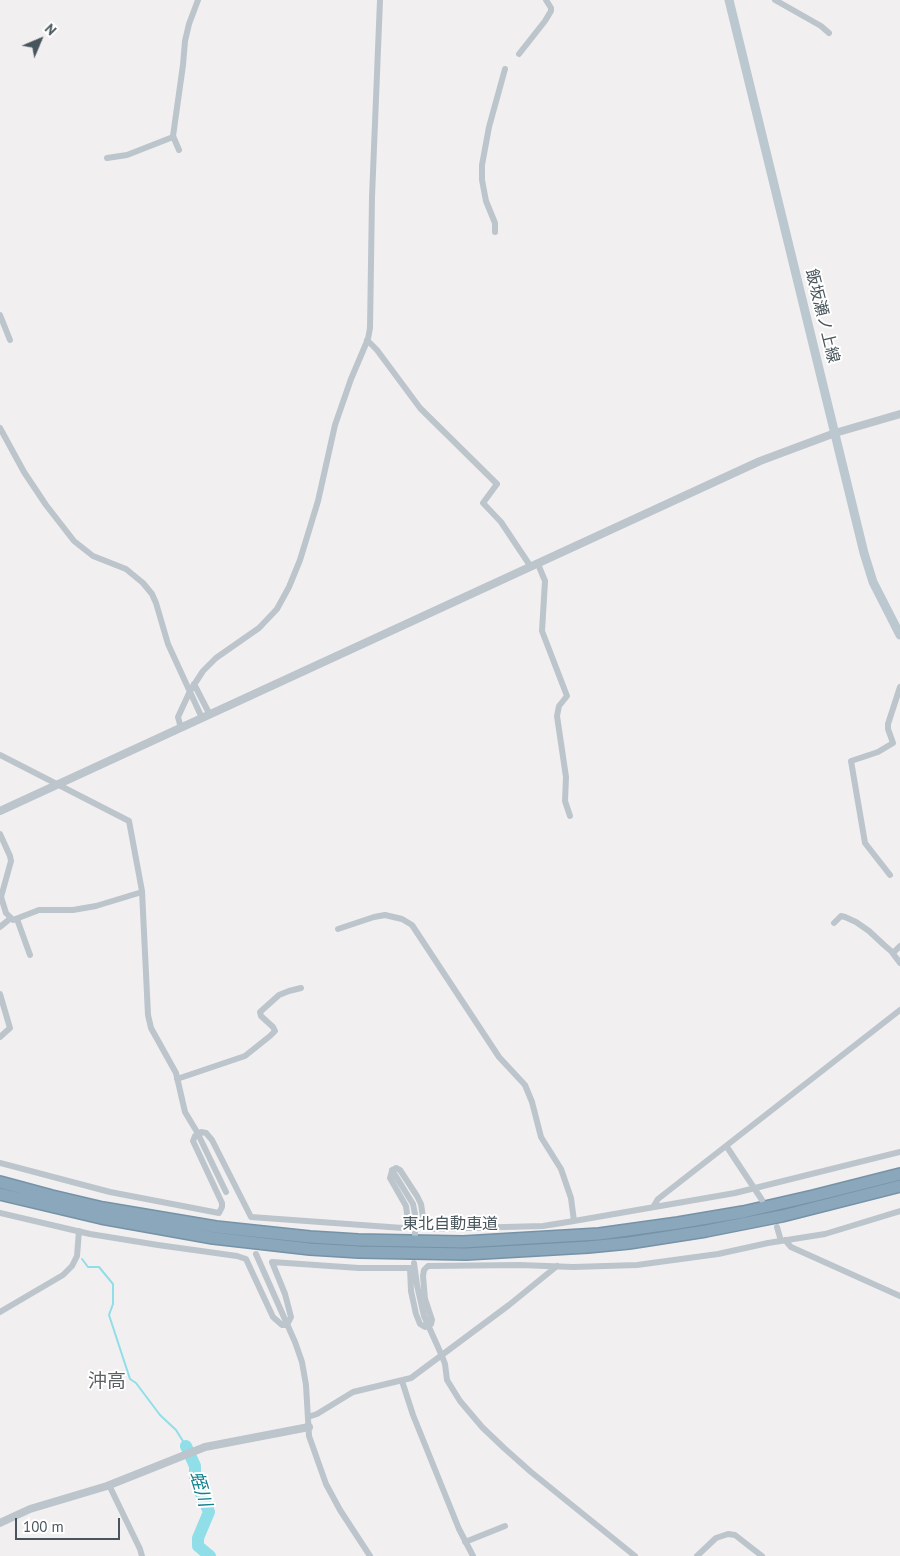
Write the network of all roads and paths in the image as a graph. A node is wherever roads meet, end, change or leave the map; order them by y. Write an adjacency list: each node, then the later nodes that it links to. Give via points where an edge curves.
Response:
1 (198, 0): 9 (street, via 185,42)
2 (380, 0): 15 (street)
3 (546, 0): 7 (street, via 551,11)
4 (729, 0): 18 (main road, 飯坂瀬ノ上線)
5 (775, 0): 6 (street)
6 (829, 34)
7 (519, 54)
8 (505, 69): 12 (street, via 482,165 486,201)
9 (173, 137): 10 (street); 11 (street, via 127,155)
10 (179, 150)
11 (107, 158)
12 (495, 232)
13 (0, 315): 14 (street)
14 (10, 340)
15 (368, 340): 19 (street, via 420,408 497,484 483,503); 21 (street, via 335,425 318,501 289,587 277,609 263,625 210,662)
16 (900, 414): 18 (street)
17 (0, 428): 23 (street, via 24,472 74,541 93,556 126,569 152,594 168,644)
18 (835, 434): 19 (street, via 760,462); 20 (main road, 飯坂瀬ノ上線, via 864,553 874,582)
19 (534, 565): 24 (street); 30 (street, via 545,581 542,631 567,696 559,706 557,716 566,777 565,801)
20 (900, 635)
21 (194, 684): 23 (street); 24 (street)
22 (900, 687): 32 (street, via 888,724 893,743 851,761 865,843)
23 (190, 691): 25 (street); 26 (street, via 178,717)
24 (210, 715): 25 (street)
25 (202, 718): 26 (street)
26 (181, 728): 28 (street)
27 (0, 754): 28 (street)
28 (56, 785): 29 (street); 33 (street, via 129,821)
29 (0, 811)
30 (570, 816)
31 (0, 834): 34 (street, via 11,861 1,897 6,913)
32 (890, 875)
33 (142, 892): 34 (street, via 96,906 40,910); 46 (street, via 148,1016)
34 (14, 919): 36 (street); 40 (street)
35 (834, 923): 39 (street, via 841,916 845,917 869,931)
36 (0, 926)
37 (338, 929): 62 (street, via 385,915 402,919 415,929 492,1046 525,1086 541,1137 561,1170 572,1198)
38 (900, 946): 39 (street)
39 (893, 953): 41 (street)
40 (30, 955)
41 (900, 963)
42 (301, 988): 46 (street, via 279,995 260,1012 275,1031 245,1056)
43 (0, 994): 45 (street, via 10,1028)
44 (900, 1010): 48 (street)
45 (0, 1037)
46 (177, 1079): 47 (street, via 185,1112)
47 (198, 1133): 50 (street, via 193,1141 222,1204 218,1213 110,1192); 51 (street, via 206,1133 212,1140 252,1218 403,1228 407,1224 407,1211 390,1178); 56 (street)
48 (727, 1147): 55 (street); 59 (street, via 658,1199)
49 (900, 1152): 55 (street)
50 (0, 1163)
51 (392, 1170): 62 (street, via 400,1170 417,1196 424,1224 429,1229 543,1226); 65 (street, via 413,1204)
52 (900, 1174): 53 (highway, 東北自動車道, via 743,1212 678,1223 599,1234 463,1242 358,1240 216,1227 102,1208)
53 (0, 1182)
54 (900, 1186): 57 (highway, 東北自動車道, via 782,1216 629,1243 456,1254 349,1252 213,1238 101,1218)
55 (755, 1189): 58 (street); 59 (street)
56 (226, 1192)
57 (0, 1194)
58 (762, 1200)
59 (653, 1207): 62 (street)
60 (900, 1211): 66 (street, via 825,1234)
61 (0, 1213): 64 (street)
62 (574, 1221)
63 (777, 1227): 66 (street)
64 (80, 1231): 71 (street, via 77,1256 72,1266 63,1275); 72 (street, via 246,1259 273,1317)
65 (415, 1234)
66 (783, 1241): 69 (street, via 637,1265); 70 (street)
67 (256, 1254): 72 (street)
68 (414, 1263): 73 (street)
69 (557, 1266): 73 (street, via 428,1266 422,1276 432,1320); 74 (street)
70 (900, 1296)
71 (0, 1312)
72 (287, 1325): 73 (street, via 291,1318 272,1262 410,1268 416,1314 420,1324); 76 (street, via 302,1362)
73 (428, 1326): 74 (street)
74 (442, 1356): 75 (street, via 412,1378); 85 (street, via 450,1387 482,1427 531,1472)
75 (402, 1380): 76 (street, via 353,1392); 81 (street)
76 (308, 1417): 77 (street)
77 (309, 1427): 78 (street, via 205,1447); 83 (street, via 309,1436 326,1484)
78 (109, 1485): 79 (street, via 30,1509); 82 (street)
79 (0, 1522)
80 (505, 1526): 81 (street)
81 (465, 1542): 84 (street)
82 (142, 1556)
83 (370, 1556)
84 (473, 1556)
85 (635, 1556)
86 (697, 1556): 87 (street, via 716,1538 728,1534 735,1535)
87 (762, 1556)

